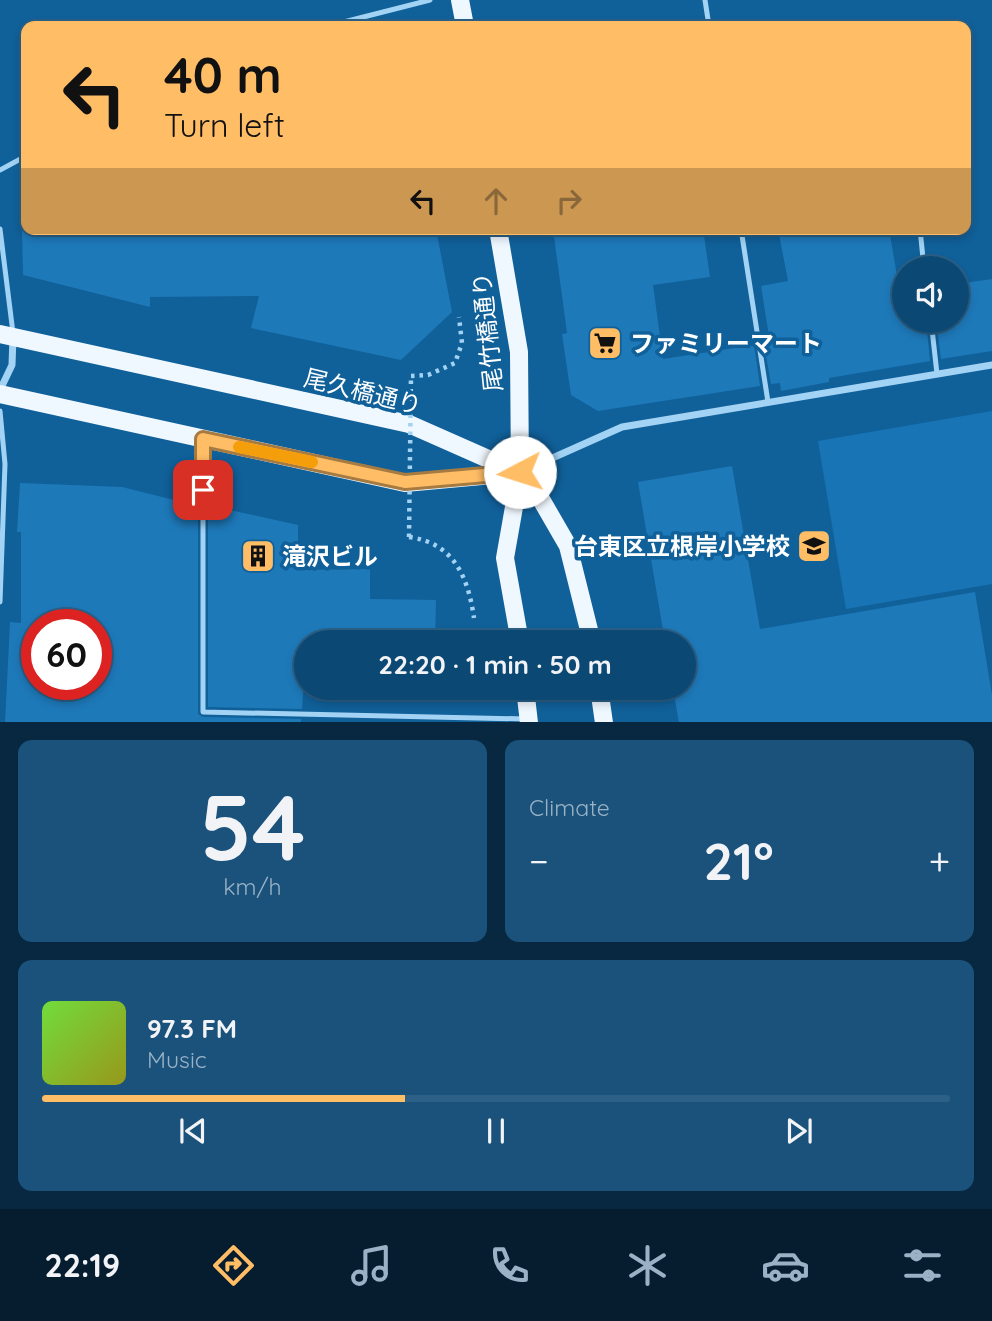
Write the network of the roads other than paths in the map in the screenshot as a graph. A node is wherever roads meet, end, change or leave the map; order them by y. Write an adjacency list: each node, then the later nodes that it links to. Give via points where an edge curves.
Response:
1 (429, 0): 4 (lane)
2 (460, 0): 5 (main road)
3 (705, 0): 6 (lane)
4 (347, 21)
5 (464, 21)
6 (708, 21)
7 (21, 159): 8 (lane)
8 (0, 170)
9 (0, 229): 15 (lane)
10 (499, 235): 22 (main road, 尾竹橋通り, via 519,352)
11 (742, 235): 19 (lane)
12 (921, 235): 13 (lane)
13 (923, 256)
14 (932, 333): 17 (lane)
15 (7, 335): 18 (street, via 12,365); 22 (main road, 尾久橋通り, via 409,424)
16 (992, 365): 17 (street)
17 (937, 374): 19 (street)
18 (0, 392): 21 (main road)
19 (768, 402): 22 (street, via 622,427)
20 (0, 411): 23 (lane, via 5,464)
21 (203, 439): 22 (main road, via 405,482); 28 (lane, via 203,712)
22 (520, 472): 24 (main road, 尾竹橋通り, via 505,558); 25 (main road, via 568,546)
23 (0, 602)
24 (518, 630)
25 (589, 630)
26 (526, 700): 28 (main road)
27 (601, 700): 29 (main road)
28 (529, 721)
29 (604, 722)

